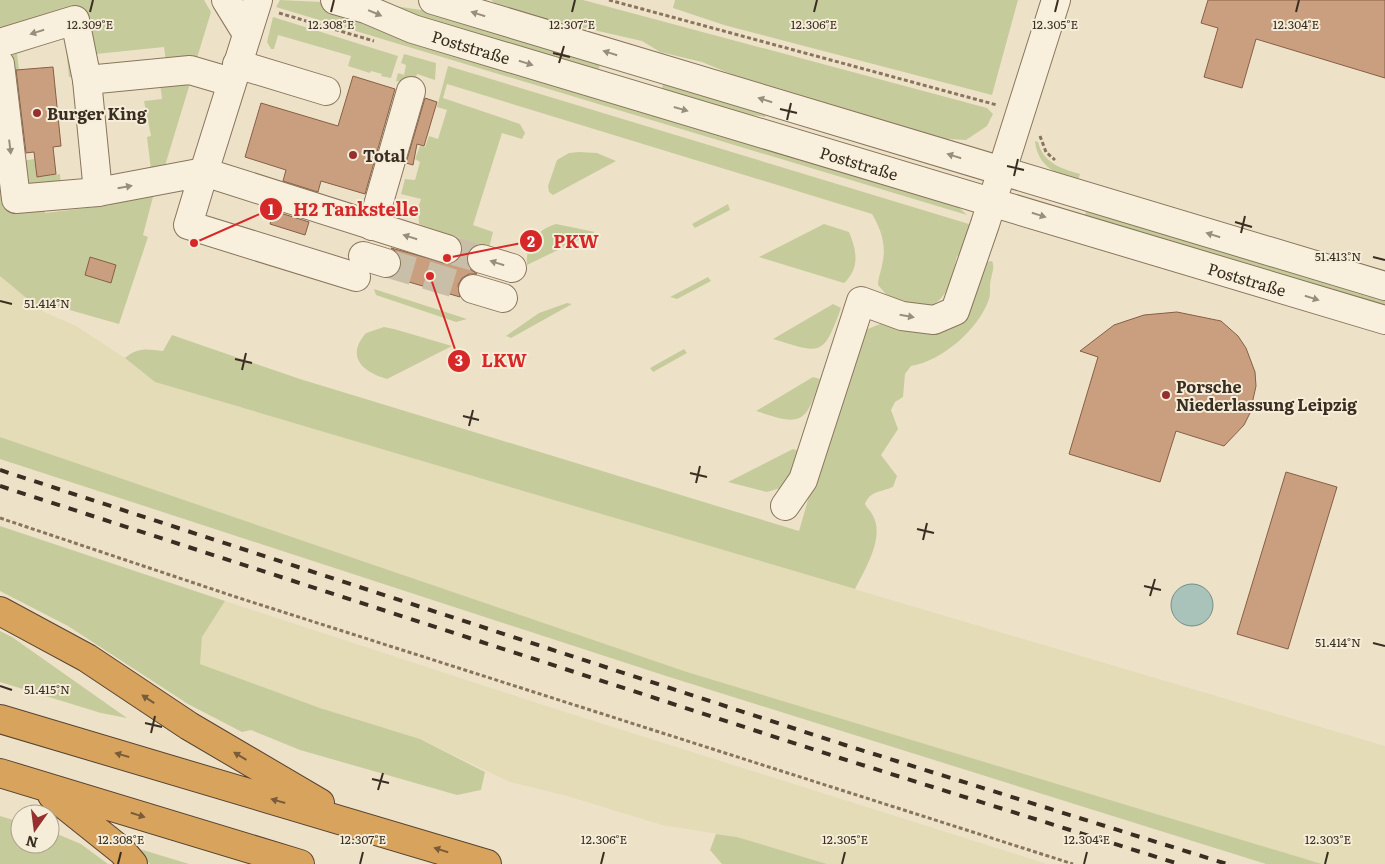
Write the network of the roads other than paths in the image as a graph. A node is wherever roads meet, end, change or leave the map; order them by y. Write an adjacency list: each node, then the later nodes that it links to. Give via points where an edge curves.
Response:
1 (226, 0): 6 (street)
2 (258, 0): 6 (street)
3 (336, 0): 16 (street, Poststraße, one-way to 16, via 413,29)
4 (433, 0): 13 (street, Poststraße, one-way to 4)
5 (1056, 0): 13 (street)
6 (247, 34): 9 (street)
7 (0, 43): 10 (street, one-way to 7, via 74,20)
8 (0, 64): 15 (street, one-way to 15, via 16,199)
9 (234, 73): 10 (street, via 190,70); 12 (street); 14 (street)
10 (87, 80): 15 (street)
11 (412, 90): 17 (street)
12 (326, 91)
13 (1001, 170): 16 (street); 22 (street, Poststraße, one-way to 13)
14 (204, 172): 15 (street, one-way to 14); 17 (street); 20 (street, via 188,225)
15 (98, 192)
16 (992, 201): 25 (street, Poststraße, one-way to 25); 26 (street, one-way to 16, via 803,480 861,301 902,316 934,320 955,311)
17 (372, 226): 18 (street, one-way to 17)
18 (447, 249)
19 (482, 259): 21 (street, one-way to 19)
20 (369, 265)
21 (512, 268)
22 (1385, 286)
23 (473, 289): 24 (street)
24 (503, 298)
25 (1385, 320)
26 (785, 506)
27 (0, 611): 31 (highway, one-way to 27, via 189,726 87,658)
28 (0, 719): 31 (highway, one-way to 28)
29 (0, 774): 30 (highway)
30 (41, 786): 32 (highway, via 122,851); 33 (highway, one-way to 33)
31 (358, 825): 34 (highway, one-way to 31)
32 (133, 864)
33 (300, 864)
34 (487, 864)

